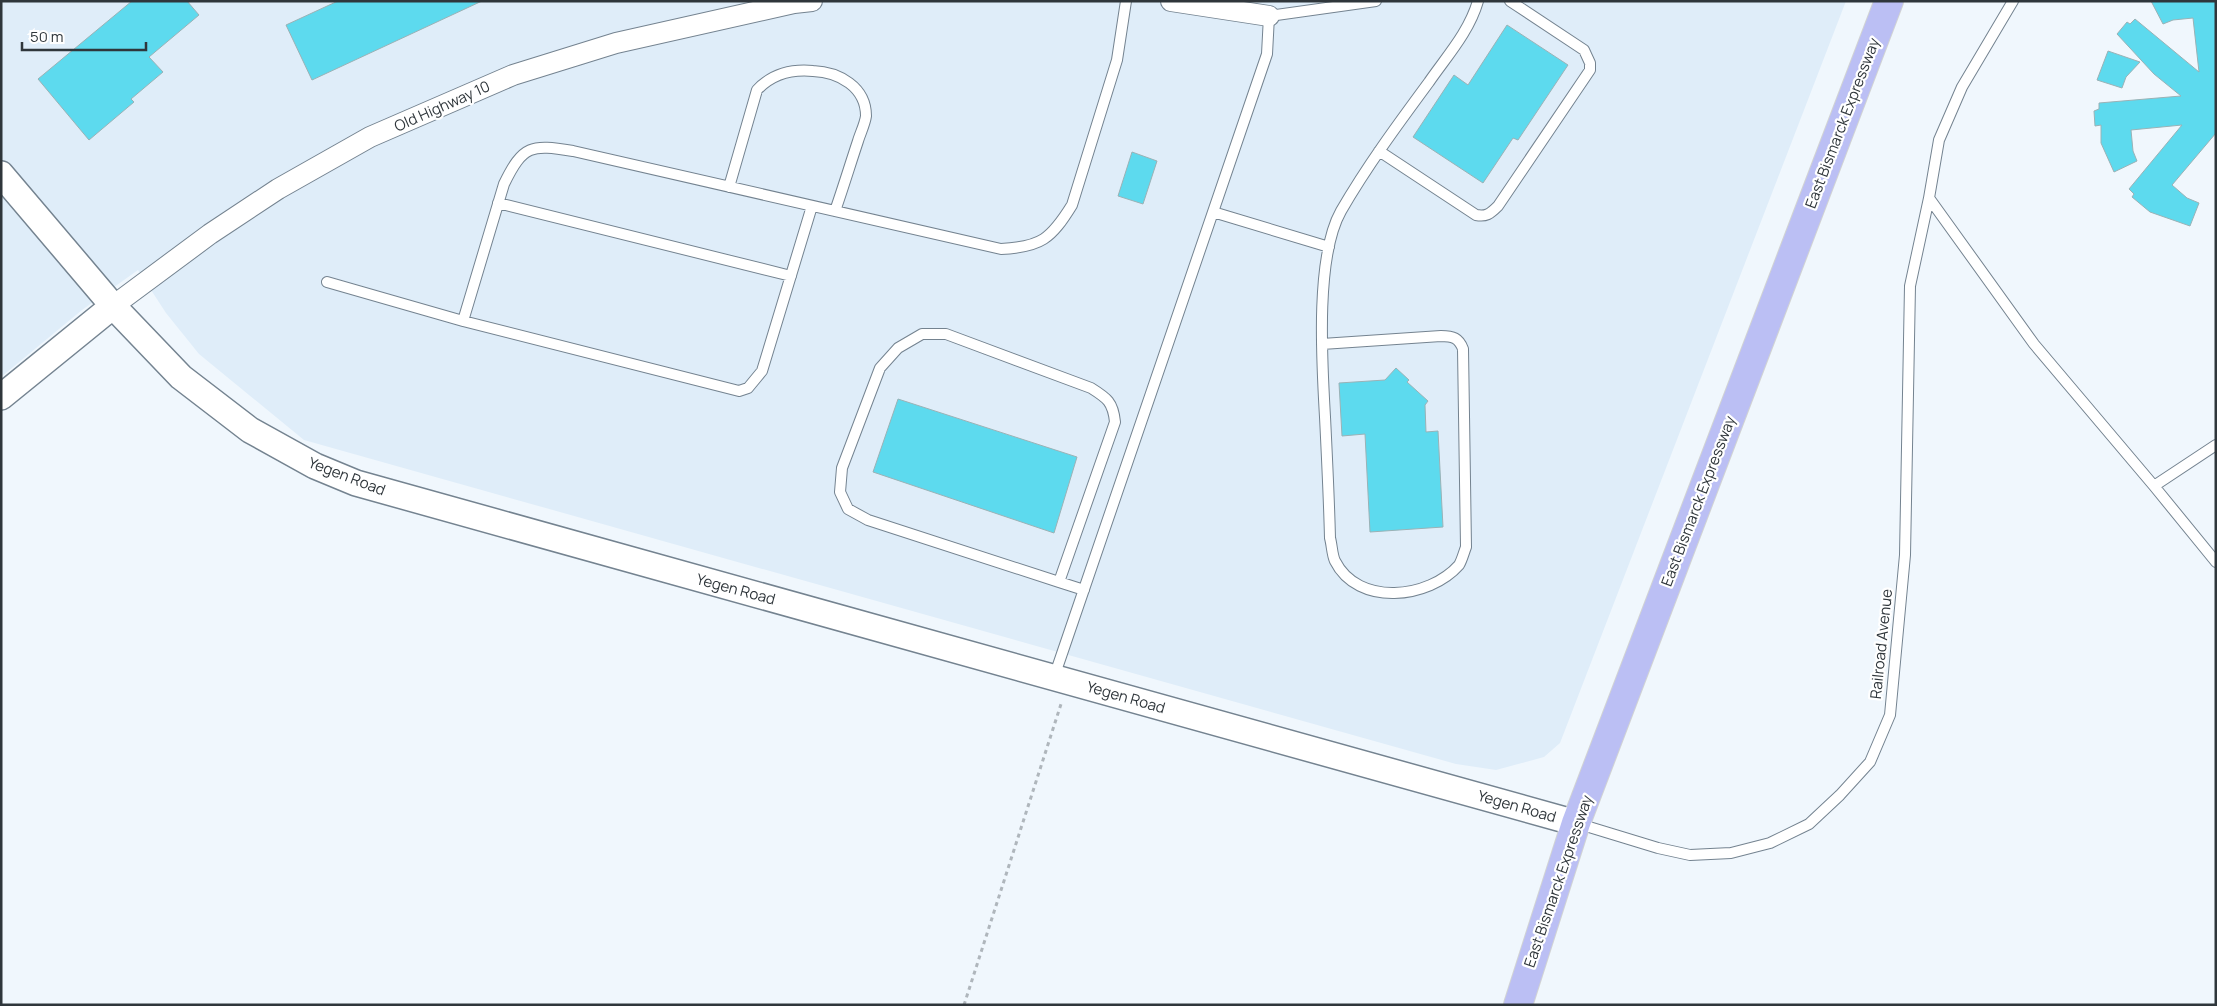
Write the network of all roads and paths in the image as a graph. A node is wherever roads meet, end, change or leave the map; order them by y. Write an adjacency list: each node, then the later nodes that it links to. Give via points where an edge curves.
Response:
1 (1126, 1): 16 (lane, via 1117,60 1072,205 1060,225 1041,242 1025,248 1001,249)
2 (1170, 1): 9 (street)
3 (1376, 1): 9 (lane)
4 (1478, 1): 10 (lane, via 1466,29)
5 (1510, 1): 10 (lane, via 1584,50 1590,70 1498,206 1484,216 1476,215)
6 (1889, 1): 31 (main road, East Bismarck Expressway)
7 (2013, 1): 13 (lane, Railroad Avenue, via 1958,96 1939,140)
8 (800, 2): 21 (street, Old Highway 10, via 616,42 522,72 370,137 263,199)
9 (1269, 16): 17 (lane, via 1267,54)
10 (1379, 151): 18 (lane, via 1340,212)
11 (1, 174): 21 (street, Yegen Road)
12 (729, 187): 14 (lane, via 544,146 522,156 513,166); 15 (lane); 16 (lane, via 757,90 764,82 784,72 826,71 848,81 863,97 866,117)
13 (1929, 198): 26 (lane, via 2034,344); 31 (lane, Railroad Avenue, via 1910,286 1905,555 1890,715 1870,762 1809,824 1770,843 1731,853 1690,855)
14 (498, 203): 19 (lane); 22 (lane)
15 (812, 206): 16 (lane); 19 (lane)
16 (835, 211)
17 (1213, 212): 18 (lane); 29 (lane)
18 (1329, 247): 23 (lane)
19 (791, 276): 22 (lane, via 762,371 748,388 739,391)
20 (328, 282): 22 (lane)
21 (113, 306): 24 (street); 30 (street, Yegen Road, via 168,365 228,414 315,466 356,483)
22 (463, 322)
23 (1322, 344): 23 (lane, via 1330,538 1334,560 1345,575 1364,588 1383,594 1420,589 1441,579 1460,564 1466,547 1466,431 1461,343 1450,336 1442,336)
24 (1, 397)
25 (2216, 444): 26 (lane)
26 (2154, 486): 27 (lane)
27 (2216, 562)
28 (1059, 582): 28 (lane, via 868,520 848,509 840,492 842,468 880,368 898,348 922,334 946,334 1091,388 1105,396 1114,408 1116,422); 29 (lane)
29 (1084, 590): 30 (lane)
30 (1061, 679): 31 (street, Yegen Road); 32 (path)
31 (1576, 823): 33 (main road, East Bismarck Expressway)
32 (964, 1005)
33 (1518, 1005)

